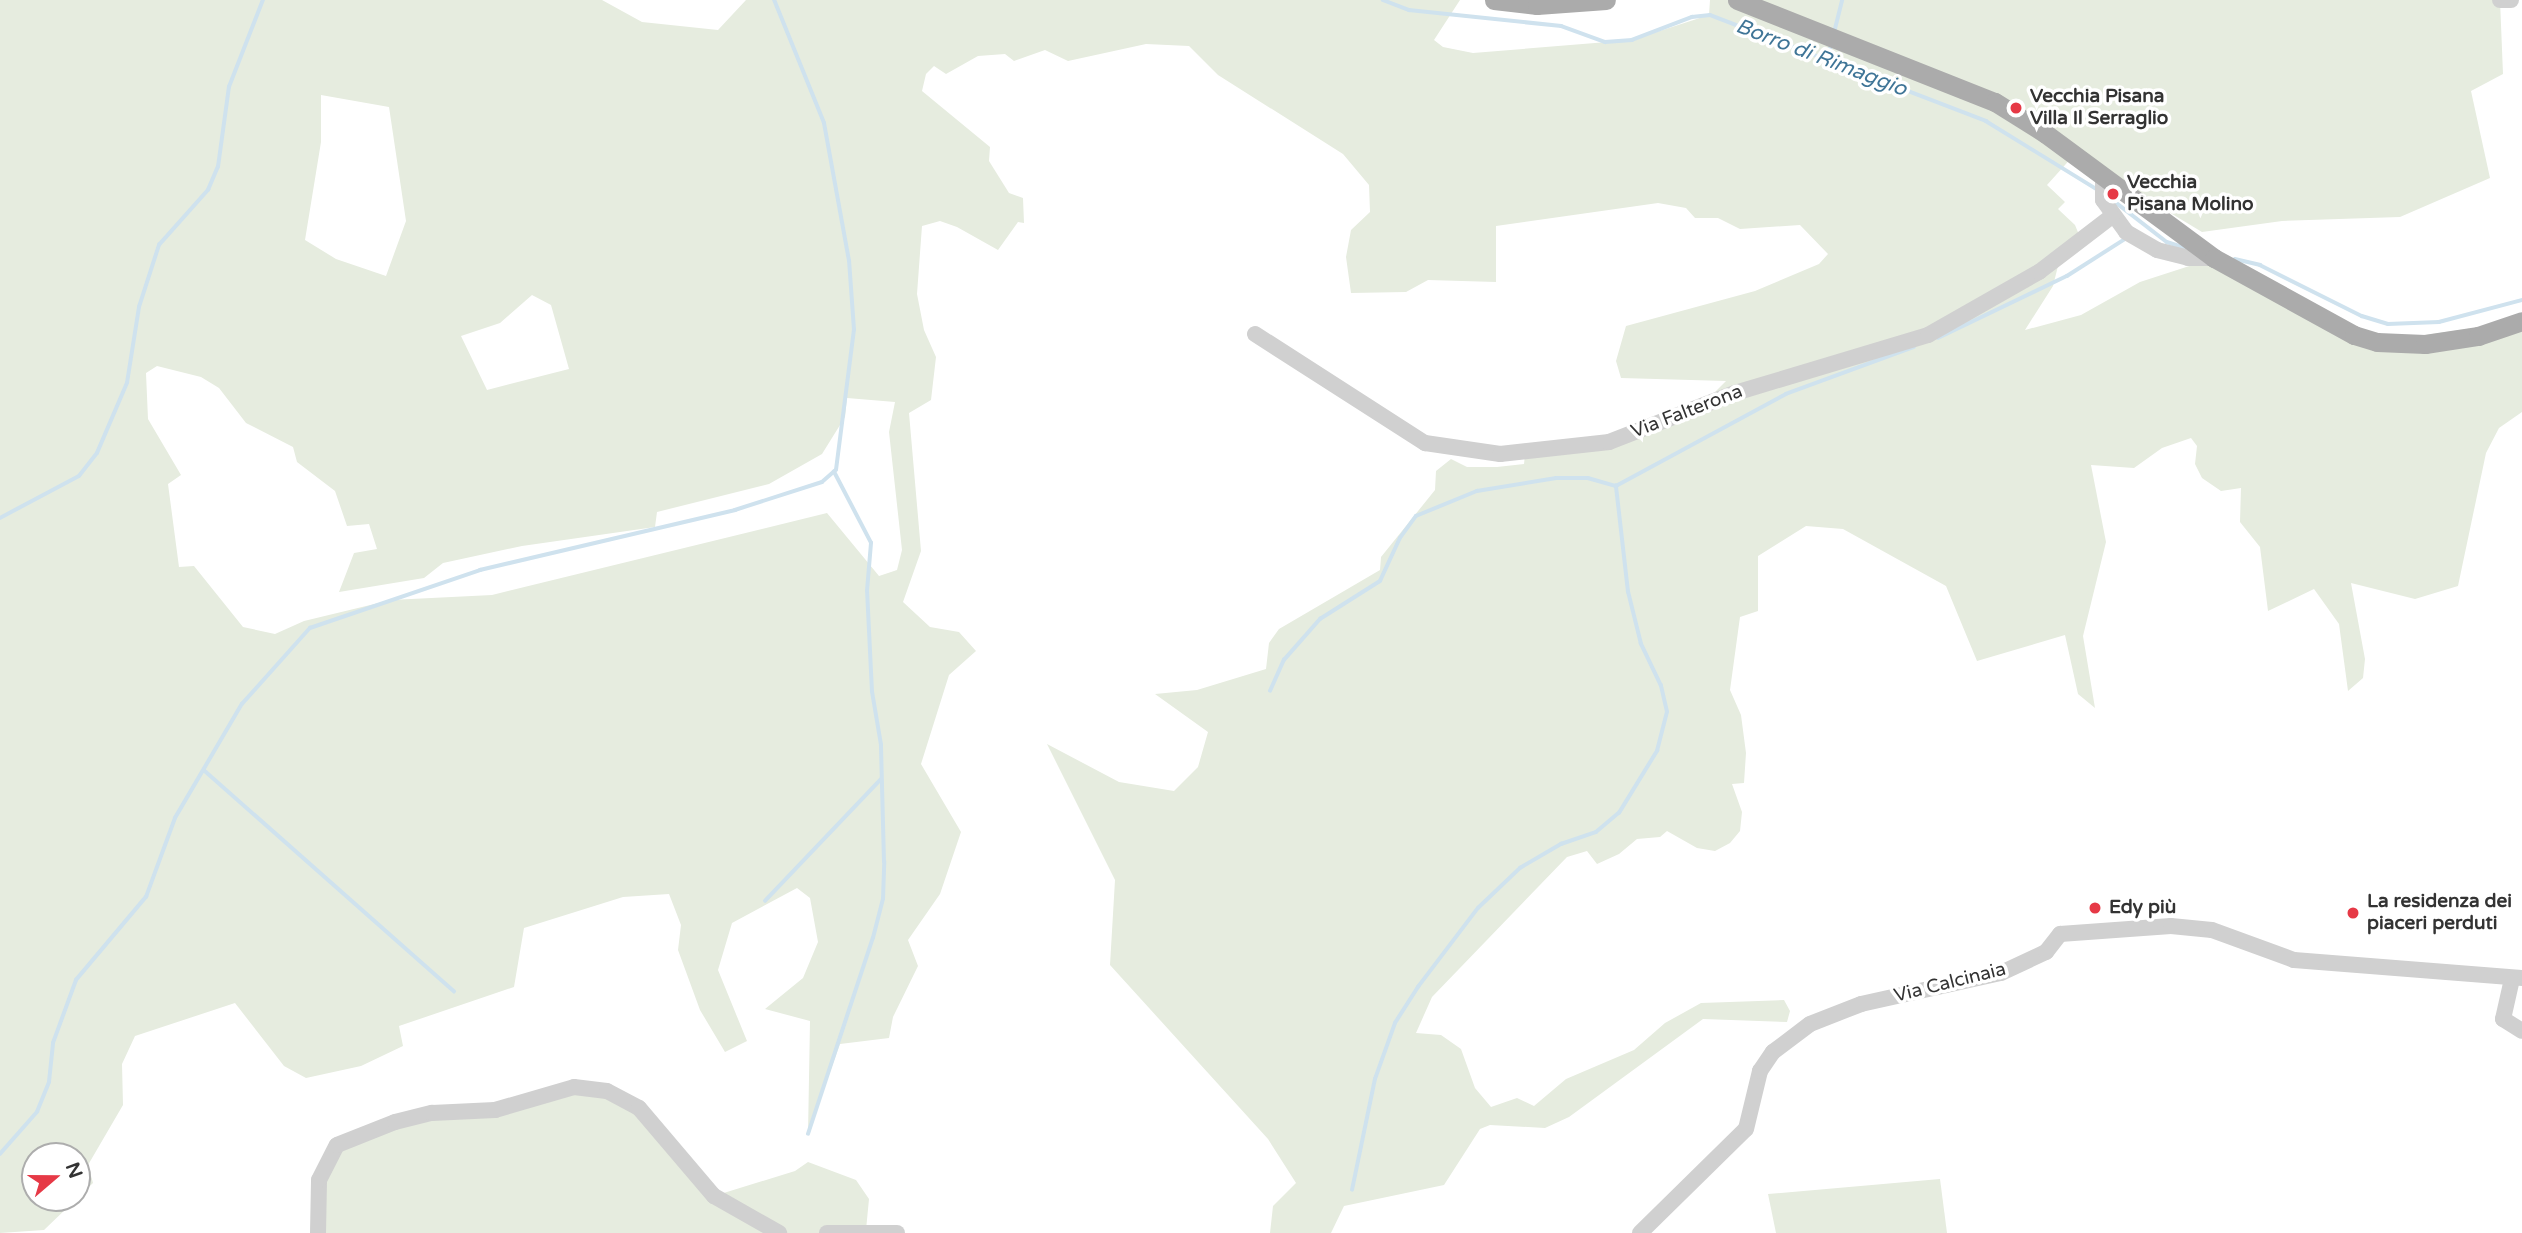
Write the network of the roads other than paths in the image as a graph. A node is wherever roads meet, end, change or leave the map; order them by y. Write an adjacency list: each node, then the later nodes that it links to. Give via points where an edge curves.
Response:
1 (1494, 0): 2 (main road, via 1537,5)
2 (1606, 0)
3 (1737, 0): 6 (main road, via 1985,98)
4 (2500, 0): 5 (street)
5 (2511, 0)
6 (2103, 177): 7 (street, via 2103,200); 8 (main road)
7 (2112, 218): 8 (street, via 2157,250 2188,258); 10 (street, Via Falterona, via 2039,272 1928,335 1735,393 1609,442 1500,454 1425,443)
8 (2214, 258): 9 (main road, via 2354,335 2377,342 2451,342)
9 (2522, 321)
10 (1255, 334)
11 (2517, 978): 12 (street, via 2503,1019); 17 (street, Via Calcinaia, via 2294,960 2212,930 2171,926 2060,934 2036,958 2001,973 1861,1004 1810,1024 1773,1052 1760,1071 1746,1129)
12 (2522, 1031)
13 (318, 1233): 14 (street, via 319,1180 337,1146 395,1122 432,1113 495,1110 574,1087 607,1091 639,1108 714,1196)
14 (779, 1233)
15 (827, 1233): 16 (street)
16 (897, 1233)
17 (1640, 1233)

